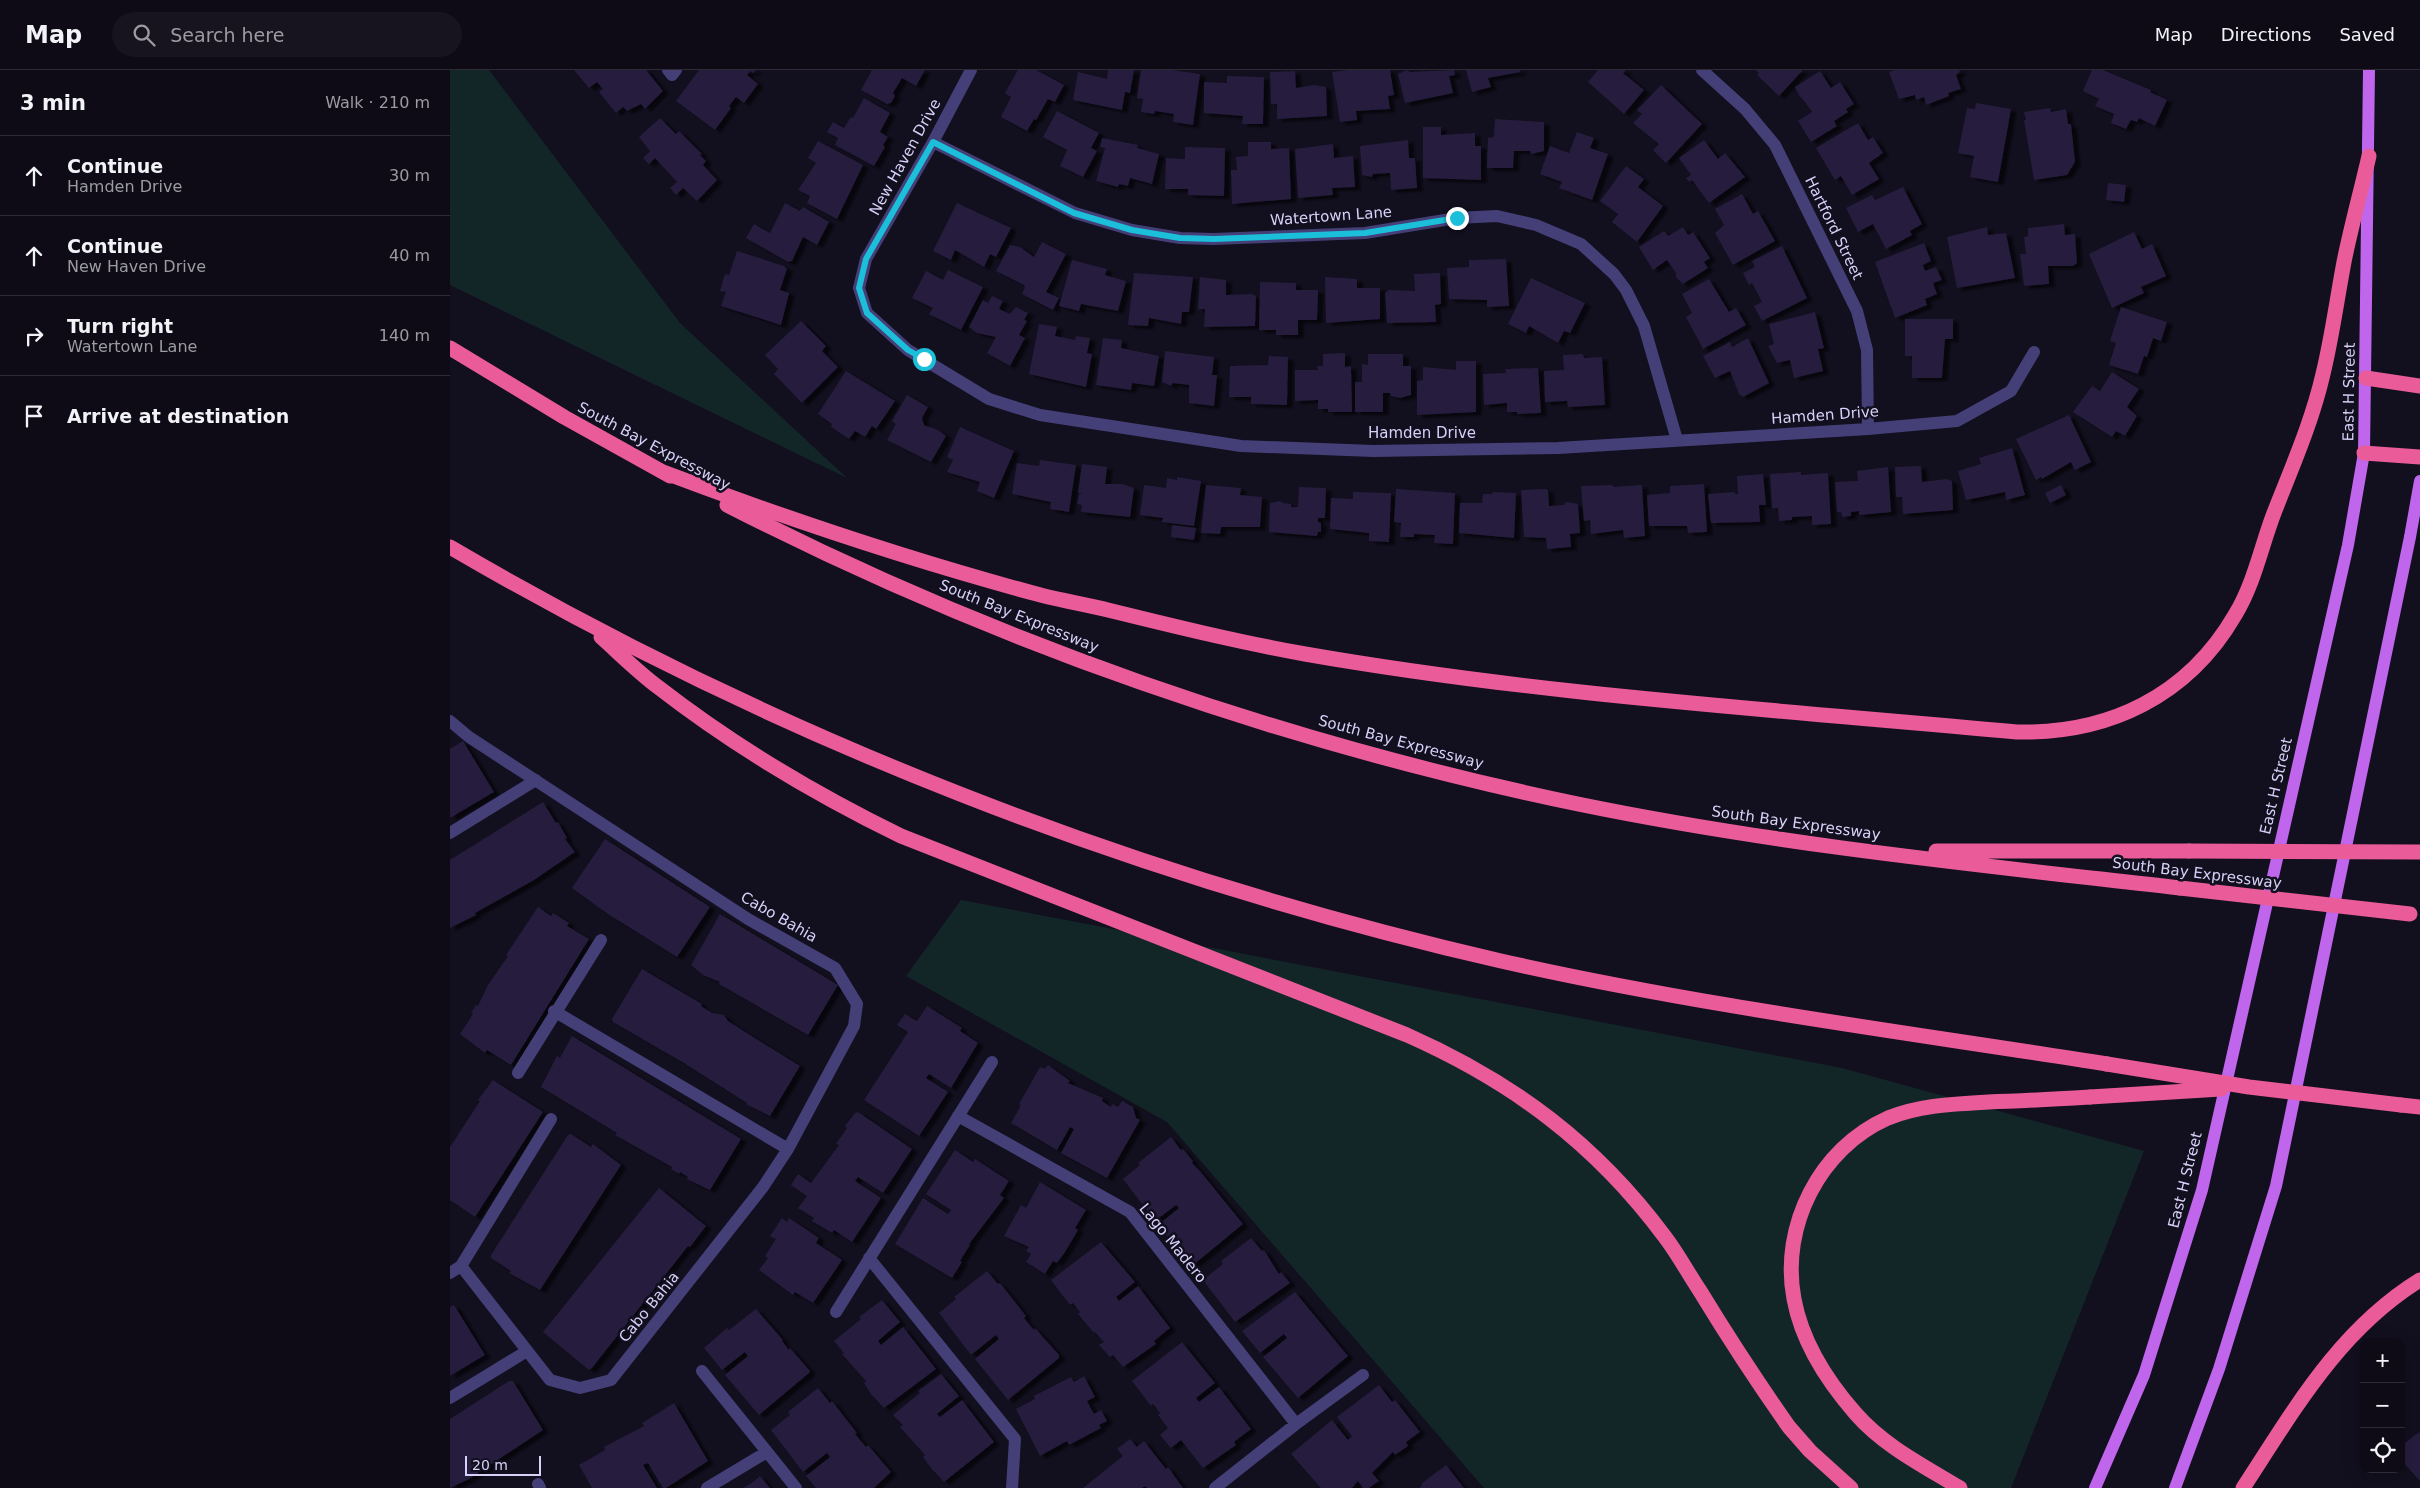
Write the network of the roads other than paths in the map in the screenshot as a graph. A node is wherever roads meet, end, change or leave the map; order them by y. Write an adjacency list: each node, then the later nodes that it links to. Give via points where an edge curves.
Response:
1 (668, 70): 2 (street, via 672,75)
2 (676, 70)
3 (971, 70): 6 (street, New Haven Drive)
4 (1702, 70): 13 (street, Hartford Street, via 1745,109 1775,145 1857,311 1868,350)
5 (2369, 70): 7 (main road, East H Street)
6 (933, 142): 8 (street, New Haven Drive); 14 (street, Watertown Lane, via 1074,213 1132,230 1180,238 1365,233 1457,218 1497,216 1536,225 1582,244 1626,290 1644,326)
7 (2370, 156): 11 (main road, East H Street); 17 (highway, via 2345,260 2323,375 2302,443 2236,614 2205,657 2166,692 2120,716 2070,730 2017,732 1574,691 1438,675 1304,654 1038,594 952,570 839,535)
8 (866, 259): 14 (street, Hamden Drive, via 859,288 867,313 908,350 989,399 1040,415 1248,447 1516,449)
9 (450, 348): 17 (highway, South Bay Expressway)
10 (2034, 352): 13 (street, Hamden Drive, via 2011,391 1958,421)
11 (2366, 378): 12 (highway); 15 (main road, East H Street)
12 (2420, 386)
13 (1868, 429): 14 (street, Hamden Drive)
14 (1677, 440)
15 (2364, 453): 16 (highway); 52 (main road, East H Street, via 2348,545 2202,1190 2144,1375)
16 (2420, 457)
17 (663, 472): 24 (highway, South Bay Expressway, via 811,546 927,598 1109,670 1294,732 1397,761 1578,804)
18 (2420, 481): 53 (main road, via 2276,1186 2219,1369)
19 (450, 547): 20 (highway)
20 (582, 621): 31 (highway, bridge, via 759,709 940,786 1124,855 1313,913 1427,943 1600,982); 50 (highway, via 656,686 703,721 766,763 849,811 901,836 1407,1035 1475,1067 1518,1094 1583,1145 1641,1206 1667,1239 1789,1427)
21 (450, 721): 22 (street, Cabo Bahia)
22 (536, 780): 23 (street); 35 (street, Cabo Bahia, via 748,919 835,968 857,1004 854,1026)
23 (450, 833)
24 (1867, 852): 25 (highway, bridge); 26 (highway, South Bay Expressway, bridge)
25 (2420, 852)
26 (2415, 915)
27 (601, 940): 28 (street)
28 (554, 1011): 30 (street); 35 (street)
29 (992, 1062): 33 (street)
30 (518, 1073)
31 (2249, 1087): 32 (highway, bridge); 51 (highway, bridge, via 1930,1106 1868,1129 1835,1157 1821,1174 1801,1212 1792,1255 1794,1299 1806,1338 1823,1372 1857,1416 1900,1451)
32 (2420, 1107)
33 (958, 1116): 36 (street); 44 (street, Lago Madero, via 1130,1212)
34 (552, 1119): 37 (street, Cabo Bahia)
35 (788, 1149): 40 (street, Cabo Bahia, via 727,1235 611,1380 580,1388 550,1380)
36 (869, 1258): 39 (street); 48 (street, via 1015,1439)
37 (455, 1269): 40 (street, Cabo Bahia)
38 (2420, 1280): 54 (highway, via 2381,1308 2332,1356)
39 (836, 1312)
40 (528, 1351): 43 (street)
41 (702, 1371): 45 (street)
42 (1363, 1375): 44 (street)
43 (450, 1398)
44 (1296, 1424): 49 (street)
45 (767, 1452): 46 (street); 47 (street)
46 (706, 1488)
47 (796, 1488)
48 (1012, 1488)
49 (1215, 1488)
50 (1850, 1488)
51 (1960, 1488)
52 (2096, 1488)
53 (2175, 1488)
54 (2243, 1488)

